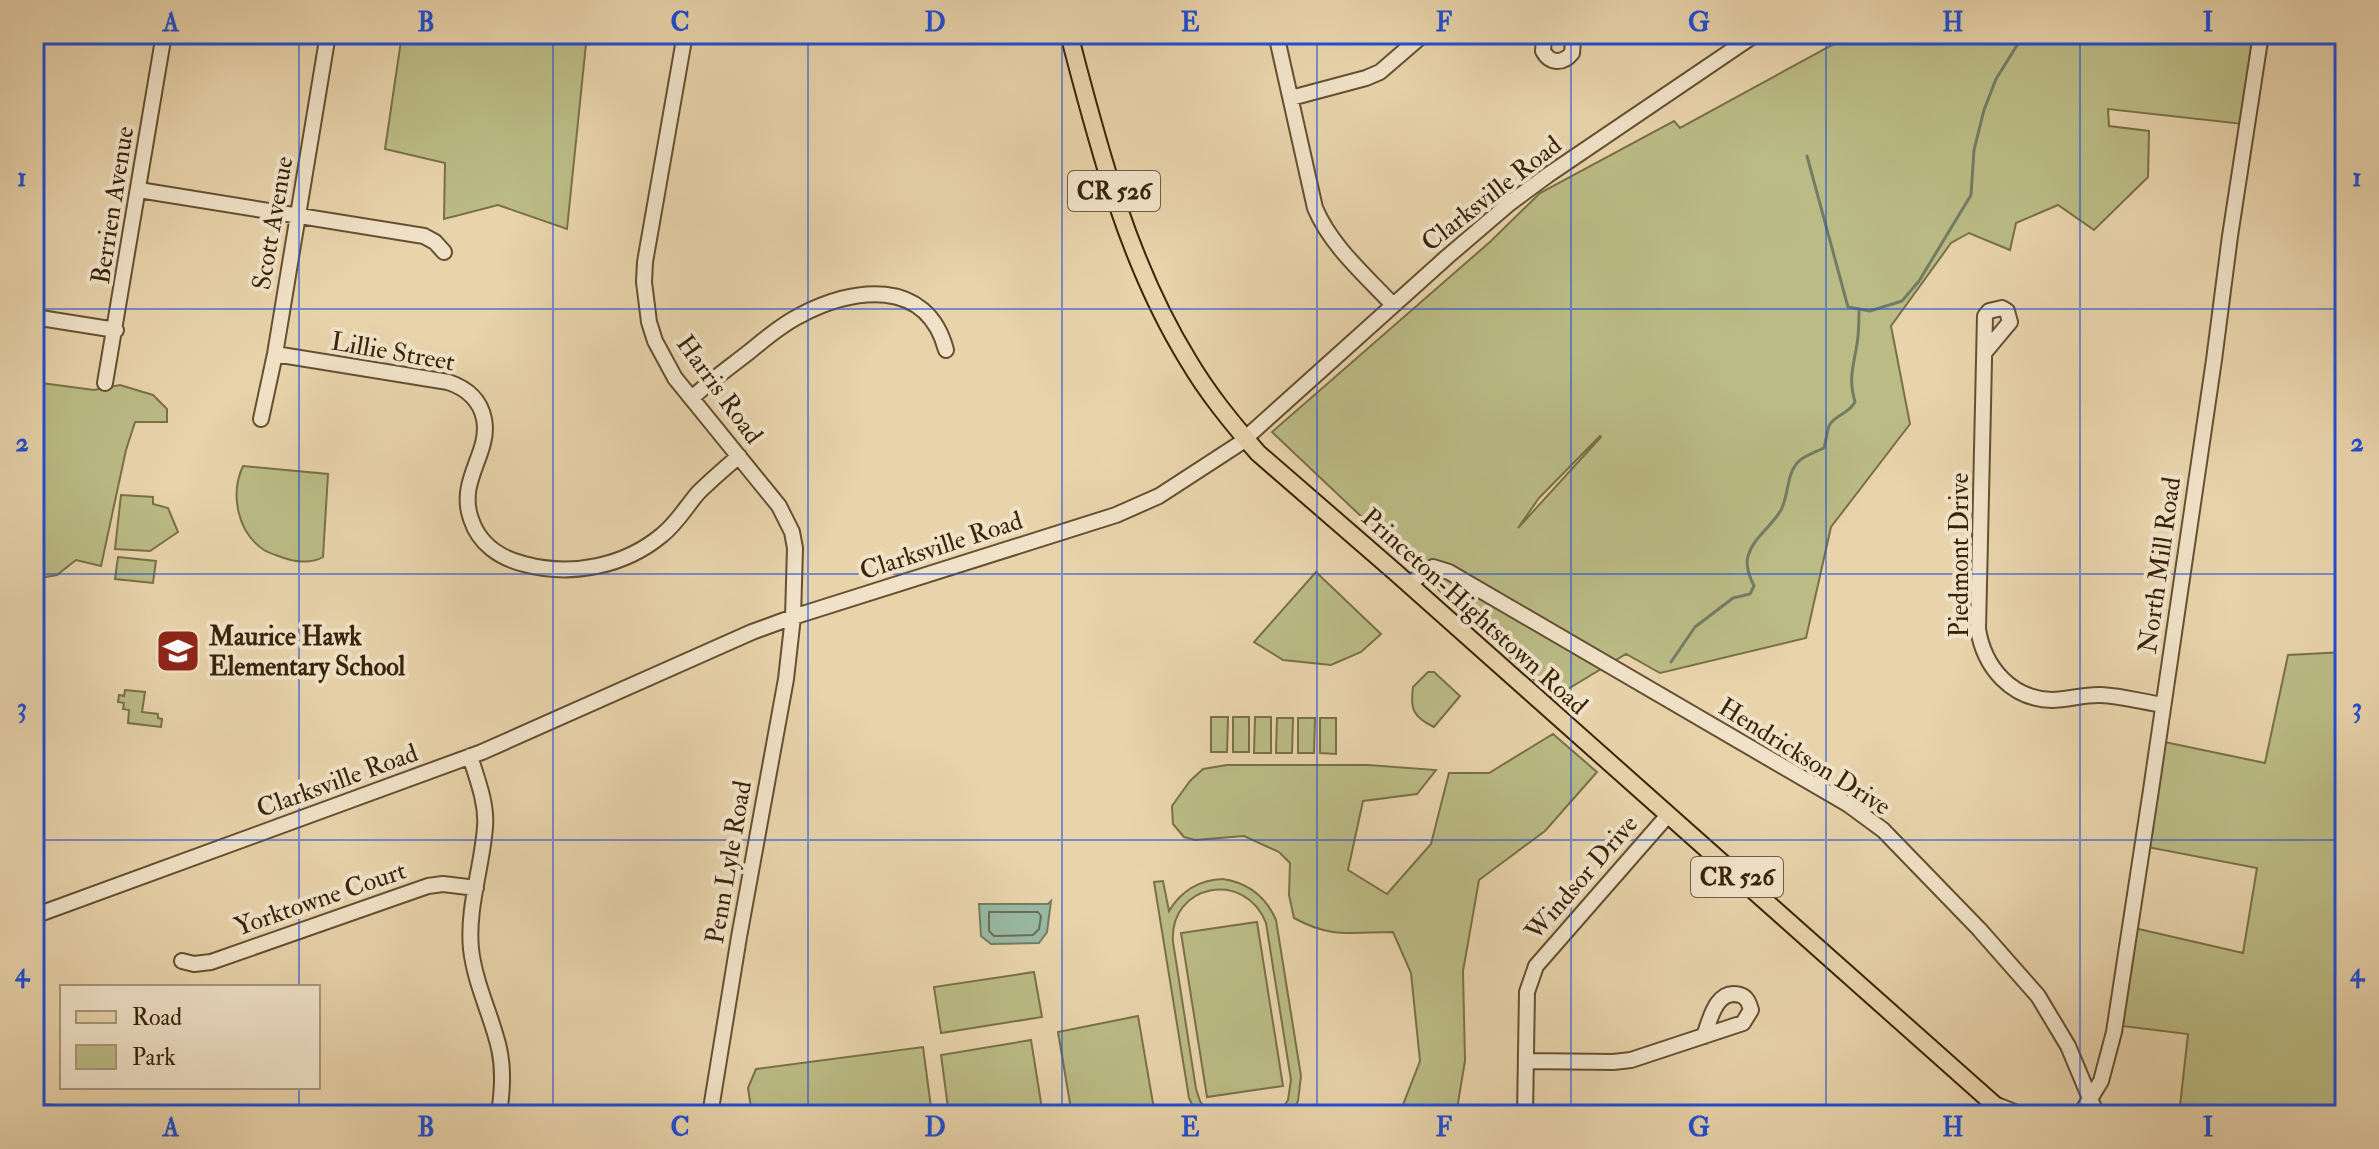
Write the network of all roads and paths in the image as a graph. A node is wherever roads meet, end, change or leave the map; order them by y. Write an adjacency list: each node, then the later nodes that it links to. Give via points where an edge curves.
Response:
1 (164, 34): 12 (street, Berrien Avenue)
2 (328, 34): 13 (street, Scott Avenue)
3 (685, 34): 22 (street, Harris Road, via 644,282 655,341)
4 (1069, 34): 24 (main road, Princeton-Hightstown Road / CR 526, via 1110,182 1154,298 1186,359)
5 (1276, 34): 11 (street)
6 (1424, 34): 11 (street, via 1380,72)
7 (1548, 34): 8 (street, via 1543,51 1557,61 1572,53)
8 (1568, 34)
9 (1756, 34): 15 (street, Clarksville Road, via 1523,194)
10 (2261, 34): 28 (street, North Mill Road)
11 (1291, 98): 15 (street, via 1321,222)
12 (139, 190): 13 (street); 17 (street, Berrien Avenue)
13 (298, 216): 14 (street, via 424,236); 20 (street, Scott Avenue)
14 (444, 252)
15 (1393, 305): 24 (street, Clarksville Road)
16 (34, 317): 17 (street)
17 (116, 330): 21 (street, Berrien Avenue)
18 (946, 350): 22 (street, via 938,329 920,307 895,296 860,296 820,306 783,325)
19 (1985, 352): 28 (street, Piedmont Drive, via 1978,629 1985,657 2002,680 2037,698 2100,695)
20 (275, 354): 23 (street, Scott Avenue); 25 (street, Lillie Street, via 465,389 479,404 485,425 469,482 471,520 492,549 533,566 590,567 646,547)
21 (105, 383)
22 (692, 398): 25 (street, Harris Road)
23 (261, 419)
24 (1245, 438): 26 (main road, Princeton-Hightstown Road / CR 526); 27 (street, Clarksville Road, via 1159,496 1116,515)
25 (739, 456): 27 (street, Harris Road, via 779,506 792,532)
26 (1409, 585): 30 (main road, Princeton-Hightstown Road / CR 526); 36 (street, Hendrickson Drive, via 1433,567 1449,572 1872,821 2038,996)
27 (793, 617): 29 (street, Clarksville Road); 41 (street, Penn Lyle Road)
28 (2163, 705): 36 (street, North Mill Road, via 2114,1032)
29 (470, 756): 31 (street, via 485,811); 32 (street, Clarksville Road)
30 (1668, 815): 35 (street, Windsor Drive, via 1536,966 1527,992); 37 (main road, Princeton-Hightstown Road / CR 526)
31 (476, 888): 33 (street, Yorktowne Court, via 428,886 211,962); 40 (street, via 471,945 501,1058)
32 (34, 916)
33 (182, 961)
34 (1704, 1036): 35 (street, via 1622,1061)
35 (1526, 1061): 42 (street, Windsor Drive)
36 (2091, 1098): 45 (street, North Mill Road); 46 (street, North Mill Road); 47 (street)
37 (1992, 1103): 43 (main road, Princeton-Hightstown Road / CR 526); 44 (street)
38 (34, 1112): 39 (street)
39 (101, 1115)
40 (499, 1115)
41 (710, 1115)
42 (1525, 1115)
43 (2006, 1115)
44 (2022, 1115)
45 (2070, 1115)
46 (2080, 1115)
47 (2097, 1115)

